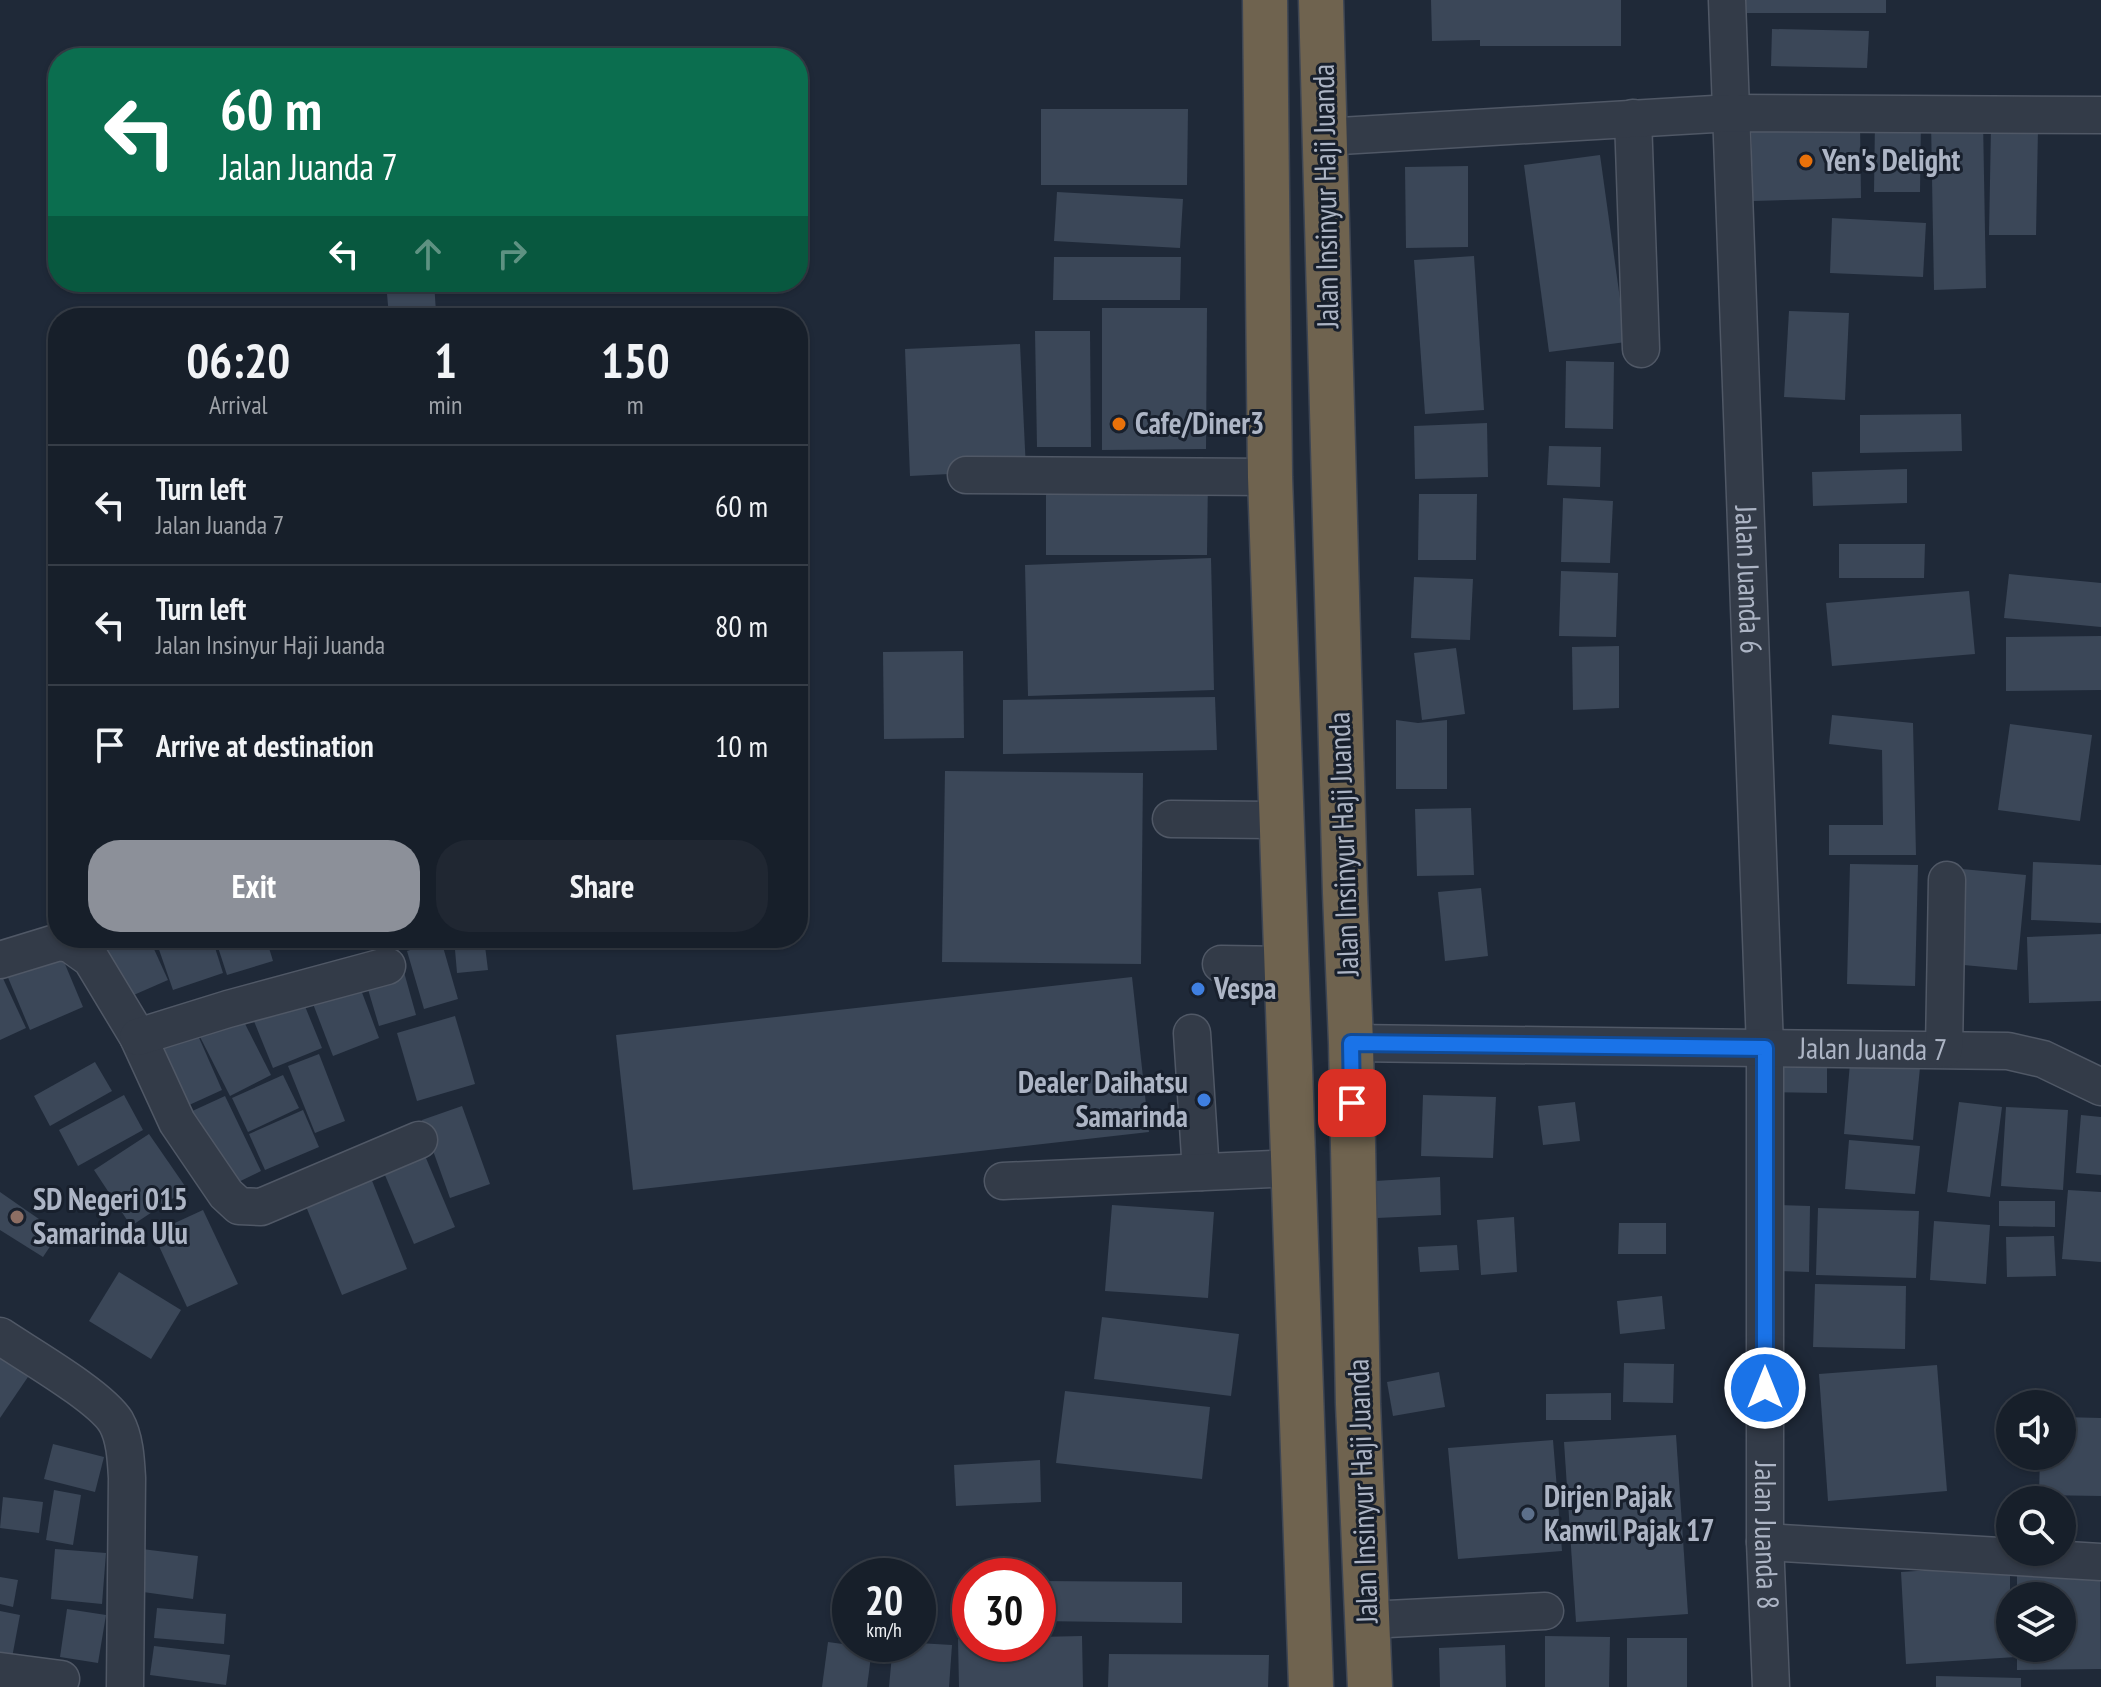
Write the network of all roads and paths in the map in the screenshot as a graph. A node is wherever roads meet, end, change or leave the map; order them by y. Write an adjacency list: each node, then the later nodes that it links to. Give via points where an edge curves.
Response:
1 (1265, 0): 10 (highway, Jalan Insinyur Haji Juanda)
2 (1321, 0): 7 (highway, Jalan Insinyur Haji Juanda)
3 (1727, 0): 4 (street, Jalan Juanda 6)
4 (1731, 113): 5 (street); 6 (street); 23 (street, Jalan Juanda 6)
5 (2101, 115)
6 (1633, 118): 7 (street); 8 (street)
7 (1323, 137): 22 (highway, Jalan Insinyur Haji Juanda)
8 (1641, 349)
9 (966, 475): 10 (street)
10 (1270, 477): 12 (highway, Jalan Insinyur Haji Juanda)
11 (1171, 819): 12 (street)
12 (1282, 820): 18 (highway, Jalan Insinyur Haji Juanda)
13 (1947, 880): 24 (street)
14 (48, 945): 16 (street)
15 (77, 948): 21 (street, via 102,973)
16 (0, 960)
17 (1221, 964): 18 (street)
18 (1288, 965): 27 (highway, Jalan Insinyur Haji Juanda)
19 (387, 966): 21 (street)
20 (1192, 1033): 28 (street)
21 (138, 1037): 26 (street, via 177,1122 239,1206 261,1207)
22 (1351, 1043): 23 (street, Jalan Juanda 7); 34 (highway, Jalan Insinyur Haji Juanda)
23 (1765, 1048): 24 (street, Jalan Juanda 7); 31 (street, Jalan Juanda 8)
24 (1944, 1049): 25 (street, Jalan Juanda 7, via 2027,1054)
25 (2101, 1087)
26 (419, 1140)
27 (1295, 1168): 28 (street); 38 (highway, Jalan Insinyur Haji Juanda)
28 (1201, 1172): 29 (street)
29 (1003, 1181)
30 (0, 1336): 37 (street, via 100,1405 117,1423 127,1478)
31 (1765, 1542): 32 (street); 40 (street, Jalan Juanda 8)
32 (2101, 1562)
33 (1545, 1611): 34 (street)
34 (1368, 1620): 39 (highway, Jalan Insinyur Haji Juanda)
35 (0, 1671): 36 (street)
36 (61, 1679)
37 (125, 1687)
38 (1311, 1687)
39 (1370, 1687)
40 (1771, 1687)

